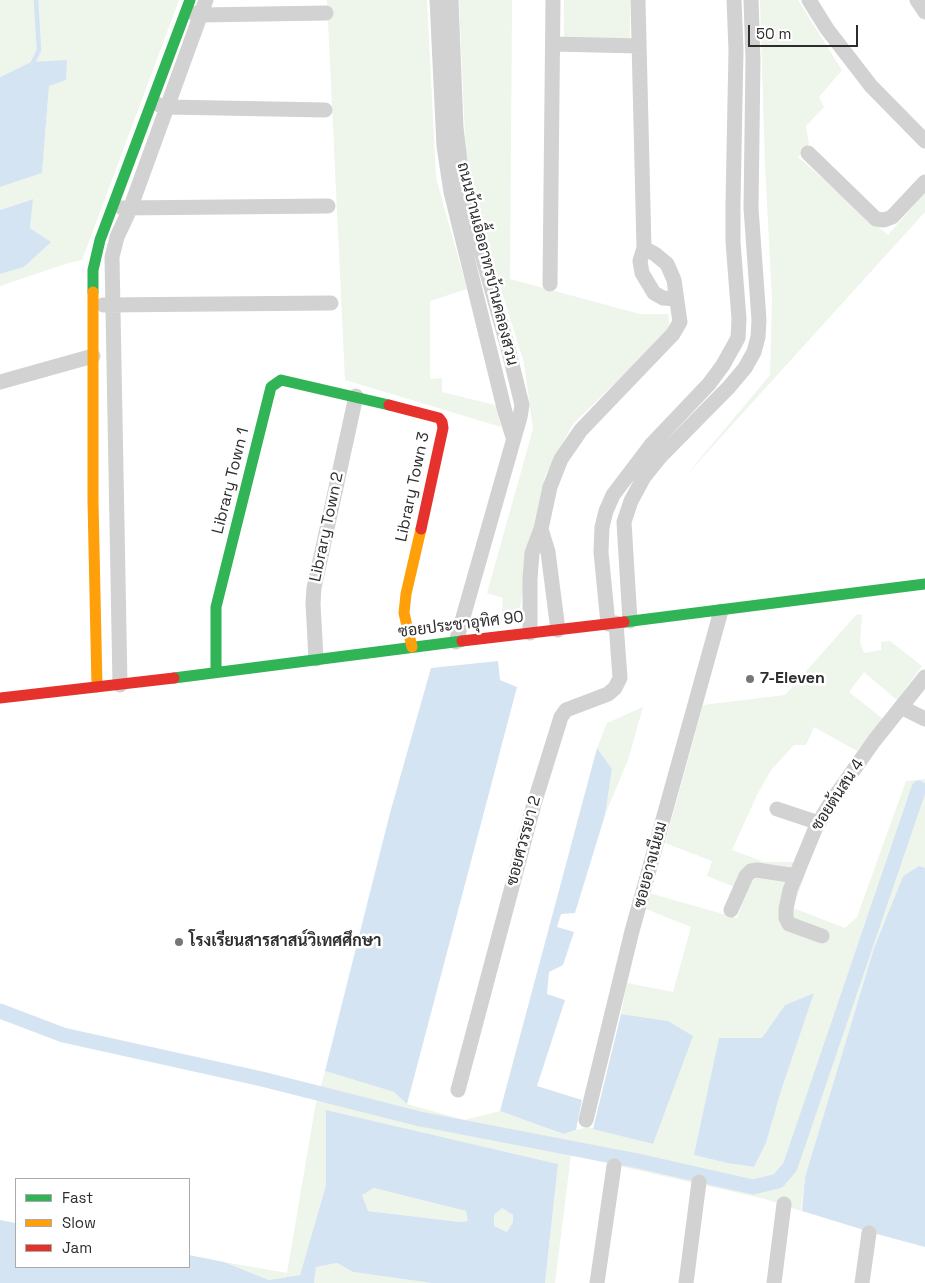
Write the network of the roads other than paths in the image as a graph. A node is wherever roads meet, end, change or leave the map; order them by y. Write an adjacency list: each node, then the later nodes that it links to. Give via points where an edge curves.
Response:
1 (206, 0): 10 (street)
2 (437, 0): 18 (street, ถนนบ้านเอื้ออาทรบ้านคลองสวน)
3 (451, 0): 18 (street, ถนนบ้านเอื้ออาทรบ้านคลองสวน)
4 (553, 0): 13 (street)
5 (638, 0): 14 (street)
6 (734, 0): 26 (street)
7 (751, 0): 27 (street, via 751,208)
8 (809, 0): 19 (street, via 871,86)
9 (917, 0): 11 (street)
10 (192, 9): 12 (street); 15 (street); 16 (street)
11 (925, 12)
12 (326, 13)
13 (553, 44): 14 (street); 28 (street)
14 (639, 46): 25 (street)
15 (152, 103): 16 (street); 23 (street)
16 (167, 107): 17 (street); 24 (street)
17 (325, 110)
18 (450, 127): 44 (street, ถนนบ้านเอื้ออาทรบ้านคลองสวน, via 451,192 513,437)
19 (925, 141)
20 (808, 154): 21 (street, via 876,219 892,217)
21 (925, 182)
22 (328, 206): 24 (street)
23 (113, 208): 24 (street); 32 (street, via 96,254)
24 (130, 209): 31 (street, via 112,256)
25 (644, 248): 29 (street, via 667,264 674,280); 29 (street, via 640,261 642,274 654,294)
26 (734, 262): 27 (street); 41 (street, via 739,319 738,338 733,349 709,384 628,473 606,511 601,558)
27 (755, 262): 41 (street, via 759,320 754,352 729,387 660,457 631,501 624,522)
28 (550, 284)
29 (676, 299): 38 (street, via 680,322 673,334 581,430 561,459 550,486)
30 (331, 303): 31 (street)
31 (112, 305): 32 (street); 37 (street)
32 (94, 306): 33 (street)
33 (93, 356): 34 (street); 36 (street)
34 (0, 382)
35 (356, 396): 45 (street, Library Town 3, via 439,418 443,424 406,594 404,613); 46 (street, Library Town 2, via 314,588); 47 (street, Library Town 1, via 281,380 271,387 216,607)
36 (93, 501): 37 (street); 50 (street)
37 (115, 502): 49 (street)
38 (541, 529): 42 (street, via 548,552); 43 (street, via 532,553)
39 (925, 584): 40 (street, ซอยประชาอุทิศ 90)
40 (721, 611): 41 (street, ซอยประชาอุทิศ 90); 60 (street, ซอยอาจเนียม, via 632,931)
41 (618, 623): 42 (street, ซอยประชาอุทิศ 90); 59 (street, ซอยศวรรยา 2, via 620,678 615,688 608,694 566,710 561,718 534,804)
42 (558, 630): 43 (street, ซอยประชาอุทิศ 90)
43 (530, 633): 44 (street, ซอยประชาอุทิศ 90)
44 (456, 642): 45 (street, ซอยประชาอุทิศ 90)
45 (412, 647): 46 (street, ซอยประชาอุทิศ 90)
46 (316, 659): 47 (street, ซอยประชาอุทิศ 90)
47 (216, 672): 49 (street, ซอยประชาอุทิศ 90)
48 (925, 677): 52 (street, ซอยต้นสน 4)
49 (120, 685): 50 (street, ซอยประชาอุทิศ 90)
50 (97, 687): 51 (street, ซอยประชาอุทิศ 90)
51 (0, 698)
52 (901, 707): 53 (street); 55 (street, ซอยต้นสน 4, via 852,771)
53 (925, 719)
54 (777, 809): 55 (street)
55 (818, 823): 56 (street, ซอยต้นสน 4)
56 (796, 876): 57 (street, via 751,871); 58 (street, ซอยต้นสน 4, via 790,890 786,918 789,924)
57 (732, 910)
58 (822, 936)
59 (458, 1090)
60 (586, 1120)
61 (614, 1166): 65 (street)
62 (699, 1182): 66 (street)
63 (784, 1204): 67 (street)
64 (869, 1233): 68 (street)
65 (597, 1283)
66 (686, 1283)
67 (774, 1283)
68 (862, 1283)

